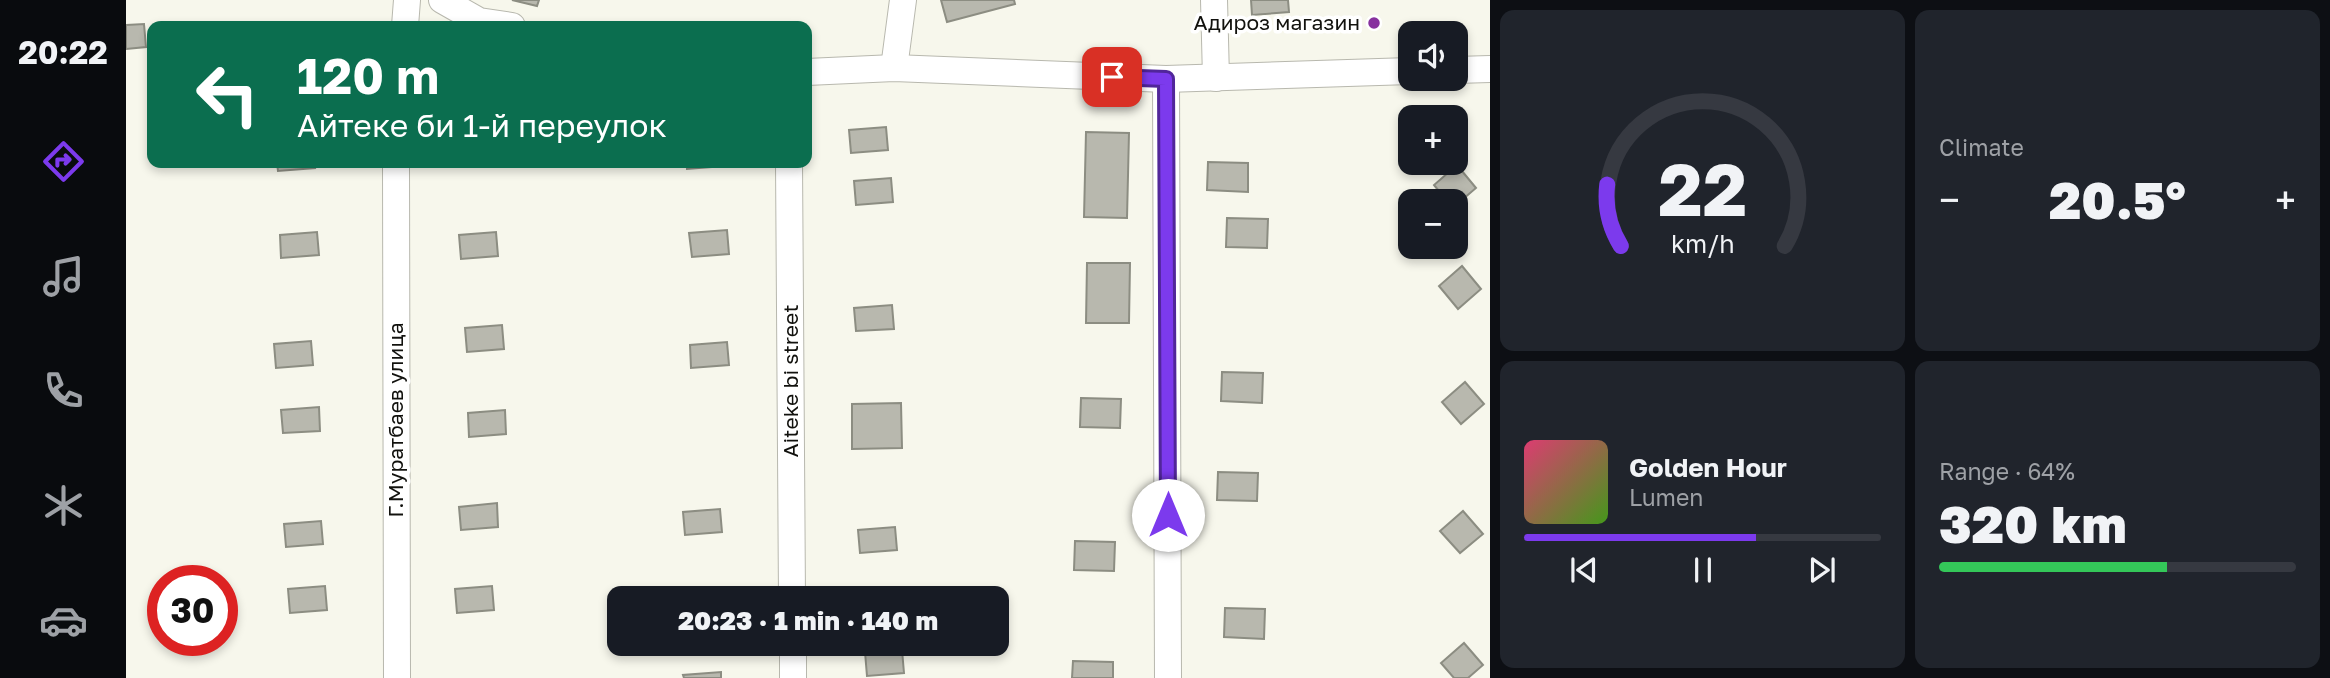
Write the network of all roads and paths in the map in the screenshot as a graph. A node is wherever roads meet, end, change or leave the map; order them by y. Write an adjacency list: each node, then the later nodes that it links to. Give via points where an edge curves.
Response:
1 (407, 0): 6 (street)
2 (442, 0): 5 (street)
3 (903, 0): 8 (street)
4 (1214, 0): 13 (street)
5 (484, 10): 7 (street)
6 (405, 21)
7 (503, 21)
8 (894, 68): 12 (street); 14 (street)
9 (1490, 69): 10 (street)
10 (1468, 70)
11 (1398, 71): 13 (street)
12 (812, 72)
13 (1216, 78): 14 (street)
14 (1166, 79): 21 (street)
15 (396, 168): 19 (street, Г.Муратбаев улица)
16 (789, 168): 17 (street, Aiteke bi street)
17 (792, 586)
18 (793, 656): 20 (street)
19 (397, 678)
20 (793, 678)
21 (1168, 678)

